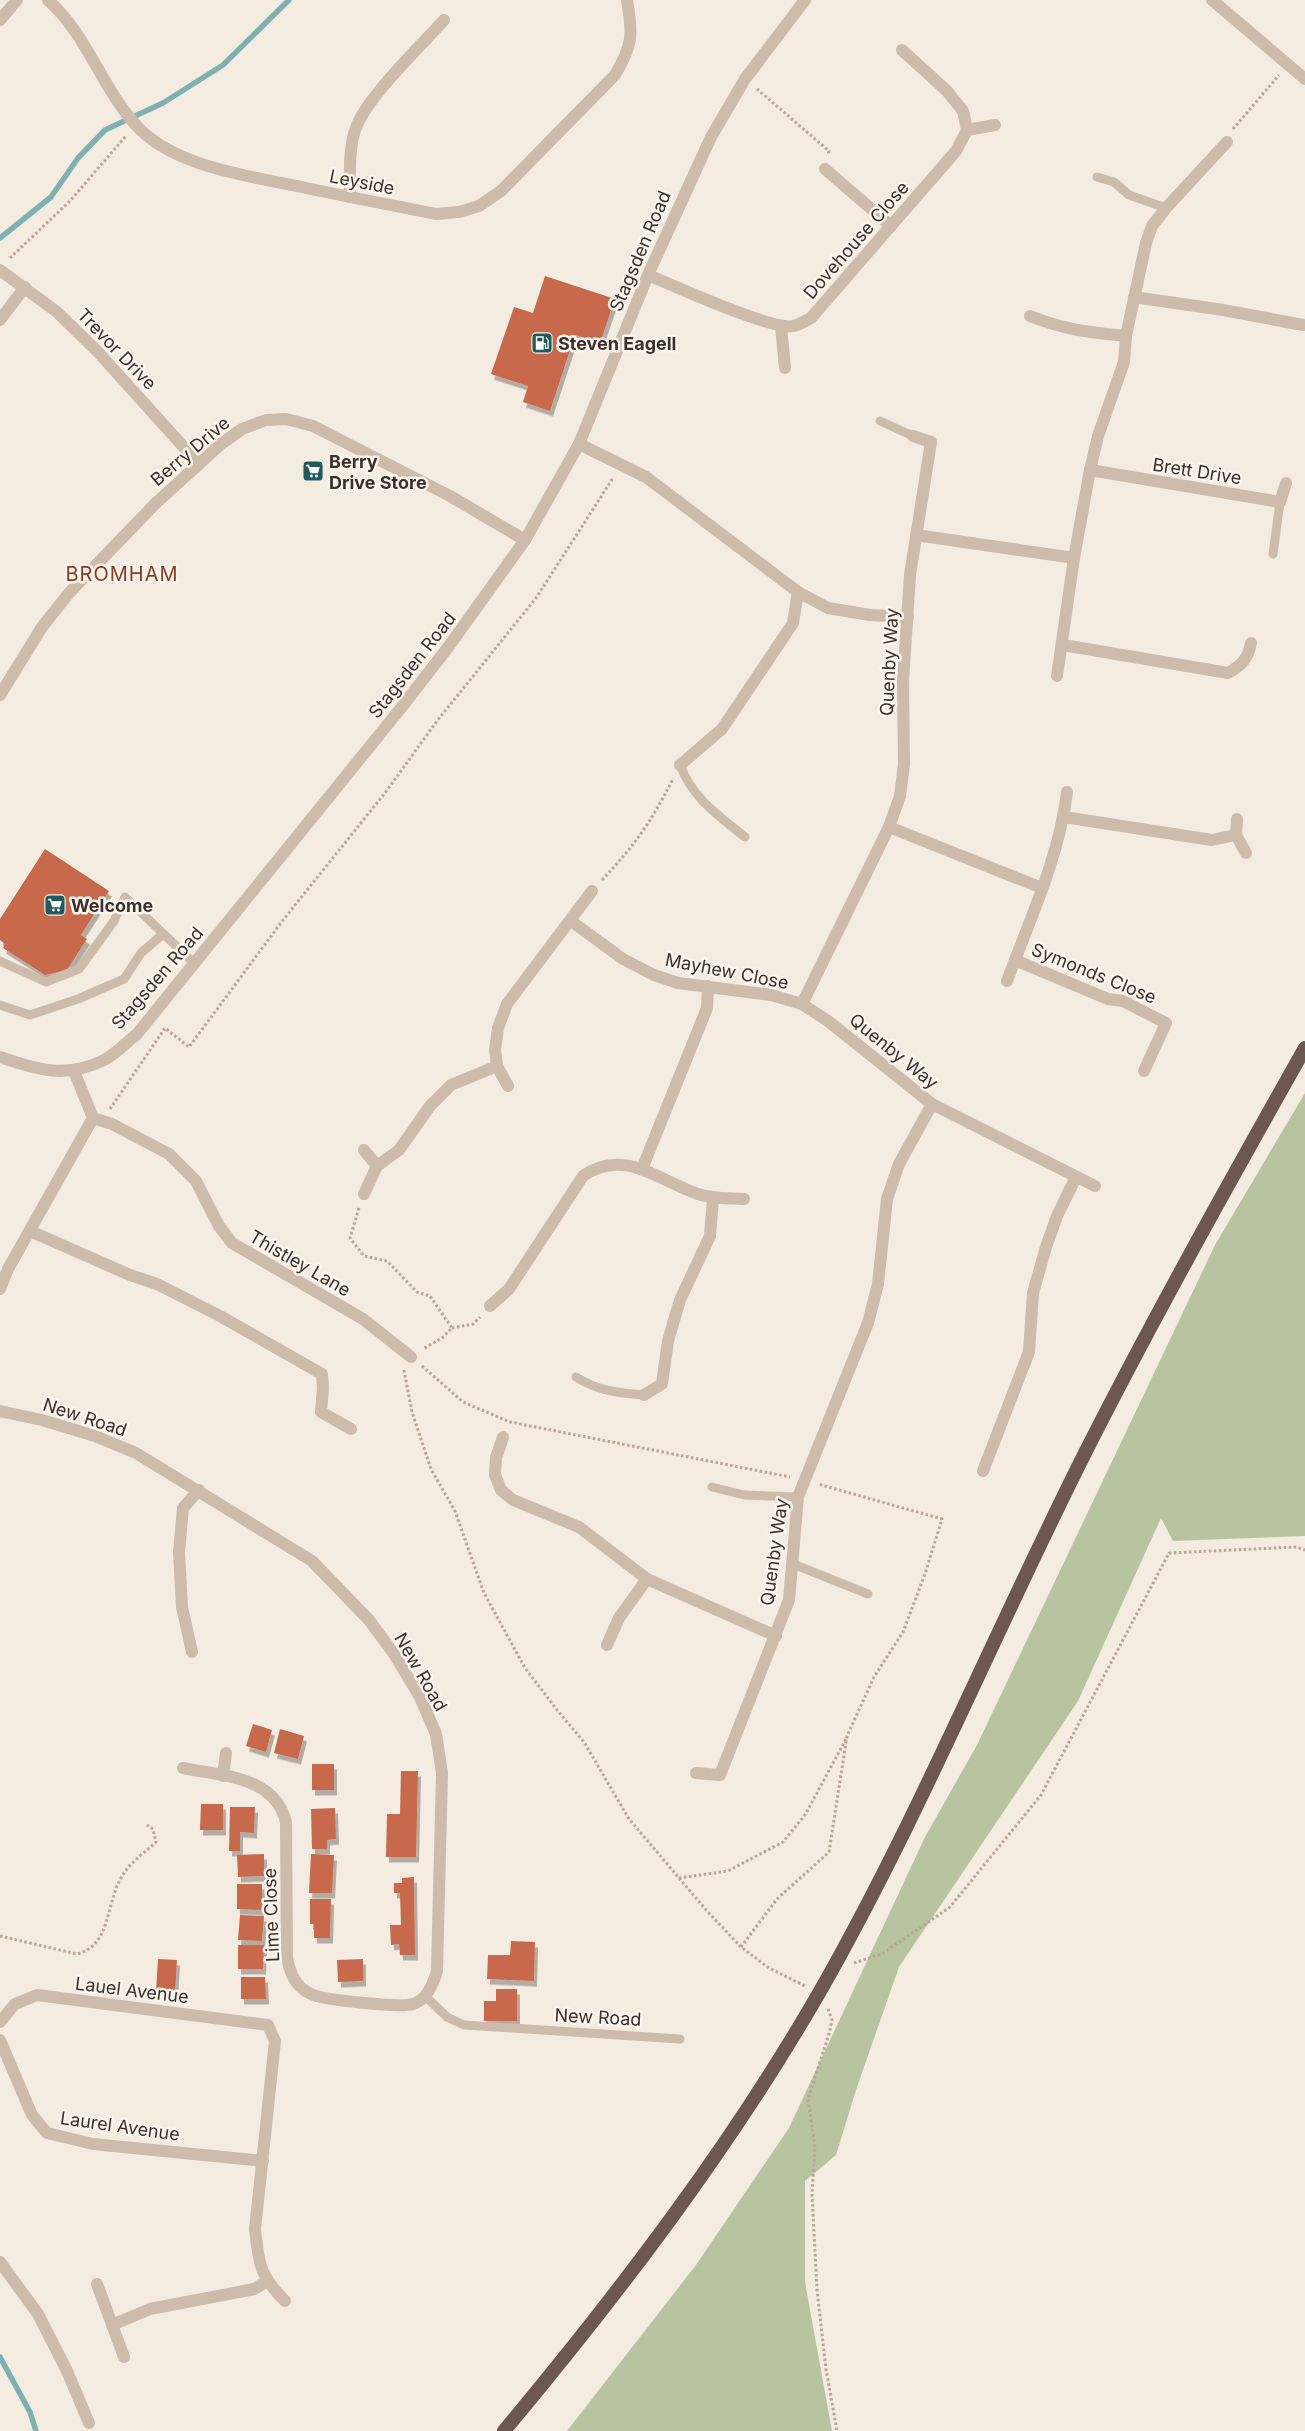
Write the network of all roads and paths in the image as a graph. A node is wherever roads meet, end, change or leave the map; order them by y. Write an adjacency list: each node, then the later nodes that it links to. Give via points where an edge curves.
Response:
1 (17, 0): 6 (street)
2 (48, 0): 12 (street, Leyside, via 73,26)
3 (627, 0): 18 (street, Leyside, via 632,28 627,54 615,75 502,191 479,206 436,214)
4 (805, 0): 10 (street, Stagsden Road)
5 (1212, 0): 9 (street)
6 (0, 20)
7 (444, 20): 18 (street, via 367,107 356,126 350,158)
8 (902, 50): 14 (street, via 947,91 962,111)
9 (1288, 65): 11 (street); 15 (path, via 1235,126)
10 (745, 79): 16 (path, via 829,151); 22 (street, Stagsden Road, via 696,166)
11 (1305, 79)
12 (135, 125): 18 (street, Leyside, via 161,146 194,161 228,172); 21 (path, via 70,201)
13 (995, 125): 14 (street)
14 (967, 130): 20 (street, Dovehouse Close, via 956,151)
15 (1227, 142): 19 (street)
16 (825, 169): 20 (street)
17 (1097, 177): 19 (lane, via 1114,182 1129,196)
18 (350, 197)
19 (1166, 208): 24 (street, via 1152,226)
20 (891, 226): 27 (street, Dovehouse Close, via 810,318 793,327)
21 (4, 265): 23 (street, Trevor Drive)
22 (648, 275): 27 (street, Dovehouse Close); 33 (street, Stagsden Road)
23 (25, 287): 26 (street); 34 (street, Trevor Drive, via 57,312 98,352)
24 (1134, 297): 28 (street, via 1223,310); 29 (street)
25 (1030, 316): 29 (street, via 1059,328)
26 (0, 320)
27 (781, 326): 30 (street)
28 (1304, 328)
29 (1126, 336): 36 (street, via 1124,362 1098,436)
30 (785, 368)
31 (880, 421): 32 (lane)
32 (913, 436): 39 (street, Quenby Way, via 931,442)
33 (579, 444): 35 (street); 40 (street, Stagsden Road)
34 (199, 464): 40 (street, Berry Drive, via 242,429 266,420 286,419 313,426 450,496); 48 (street, Berry Drive, via 156,502 70,593 42,627)
35 (621, 464): 43 (street, via 684,505); 75 (path, via 536,598 283,920 189,1047 165,1028 108,1111)
36 (1090, 470): 38 (street, Brett Drive); 42 (street)
37 (1286, 483): 38 (street)
38 (1280, 502): 41 (lane)
39 (916, 535): 42 (street); 44 (street, Quenby Way)
40 (525, 540): 63 (street, Stagsden Road, via 449,646)
41 (1273, 554)
42 (1074, 558): 46 (street)
43 (798, 592): 44 (street, via 828,608); 49 (street, via 793,623 722,729)
44 (908, 617): 53 (street, Quenby Way, via 903,681 904,764 900,796)
45 (1251, 643): 46 (street, via 1248,656 1228,673)
46 (1063, 645): 47 (street)
47 (1057, 676)
48 (0, 695)
49 (680, 766): 55 (lane, via 693,793); 58 (path, via 656,812 632,848)
50 (1067, 792): 51 (street, Symonds Close)
51 (1064, 817): 54 (street, via 1212,840); 57 (street, Symonds Close)
52 (1237, 819): 54 (street)
53 (889, 827): 57 (street); 66 (street, Quenby Way)
54 (1236, 835): 56 (street)
55 (745, 837)
56 (1246, 853)
57 (1042, 888): 61 (street, Symonds Close)
58 (592, 891): 59 (street)
59 (571, 921): 65 (street, Mayhew Close, via 623,959 654,975 678,983); 70 (street, via 507,1004 498,1028)
60 (163, 934): 62 (lane, via 125,897 114,921 78,969 46,982); 63 (lane); 67 (lane, via 140,953 124,978 78,999 30,1015)
61 (1015, 960): 64 (street, Symonds Close); 72 (street, Symonds Close, via 1108,999 1123,1001 1166,1023)
62 (0, 961)
63 (195, 964): 71 (street, Stagsden Road, via 137,1034 105,1060)
64 (1007, 980)
65 (708, 986): 66 (street, Mayhew Close); 78 (street, via 707,1008)
66 (802, 1004): 74 (street, Quenby Way)
67 (0, 1005)
68 (1305, 1048): 115 (highway, via 1211,1214 1086,1450 913,1818)
69 (0, 1056): 71 (street, Stagsden Road, via 53,1073)
70 (497, 1066): 73 (street); 77 (street, via 451,1085 430,1106 399,1150)
71 (74, 1071): 75 (street)
72 (1144, 1071)
73 (508, 1086)
74 (932, 1104): 79 (street); 95 (street, Quenby Way, via 899,1164 887,1199 878,1284 868,1323)
75 (93, 1118): 84 (street); 88 (street, Thistley Lane, via 112,1124 169,1154 196,1180 219,1226 232,1243 363,1319)
76 (364, 1150): 77 (street)
77 (377, 1166): 81 (street)
78 (642, 1168): 82 (street); 86 (street, via 612,1164 593,1169 583,1176 509,1289)
79 (1076, 1177): 80 (street); 94 (street, via 1057,1216 1033,1293 1029,1352)
80 (1095, 1186)
81 (364, 1194): 87 (path, via 350,1238 364,1256 387,1261 417,1292 430,1296)
82 (713, 1198): 83 (street); 90 (street, via 710,1236 680,1300 668,1341 662,1384)
83 (744, 1198)
84 (30, 1231): 85 (street); 92 (street, via 157,1284 322,1374 321,1412)
85 (0, 1289)
86 (490, 1306): 87 (path, via 473,1324)
87 (452, 1328): 88 (path)
88 (411, 1357): 95 (path, via 462,1402 510,1422); 112 (path, via 404,1369 412,1412 431,1469 455,1511 484,1593 525,1668 584,1742 629,1820)
89 (576, 1377): 90 (lane, via 592,1387 614,1393)
90 (644, 1395)
91 (0, 1411): 97 (street, New Road, via 95,1436 136,1453)
92 (351, 1428)
93 (503, 1437): 101 (street, via 496,1458 495,1475 501,1490 513,1500 579,1527)
94 (983, 1470)
95 (804, 1480): 98 (street, Quenby Way); 106 (path, via 942,1520 903,1632 874,1677)
96 (712, 1487): 98 (lane, via 744,1495)
97 (199, 1490): 105 (street, via 184,1508 179,1552 182,1607); 117 (street, New Road, via 312,1561 369,1620 420,1697 436,1734 442,1773 437,1971)
98 (798, 1497): 100 (street, Quenby Way)
99 (1305, 1550): 115 (path, via 1296,1547 1169,1553 1041,1795 950,1907 882,1954)
100 (794, 1564): 102 (lane); 103 (street, Quenby Way, via 789,1600)
101 (647, 1579): 103 (street); 104 (street, via 619,1618)
102 (868, 1594)
103 (776, 1636): 109 (street, Quenby Way, via 720,1775)
104 (607, 1645)
105 (192, 1652)
106 (847, 1736): 112 (path, via 804,1815 783,1842 728,1871); 114 (path, via 829,1852 777,1899)
107 (226, 1753): 110 (street)
108 (183, 1768): 110 (street, Lime Close)
109 (696, 1773)
110 (223, 1776): 117 (street, Lime Close, via 263,1788 283,1809 286,1822 287,1957 291,1976 300,1987 312,1995 391,2005 414,2004)
111 (147, 1825): 113 (path, via 153,1829 156,1842 127,1868 120,1879 102,1935 87,1951 76,1954)
112 (679, 1878): 114 (path)
113 (0, 1936)
114 (741, 1947): 116 (path, via 769,1968 799,1981)
115 (832, 1970): 116 (highway)
116 (818, 1995): 129 (highway, via 718,2154 579,2341); 130 (path, via 825,2000 832,2020 808,2099 814,2147 812,2194 817,2290 826,2369)
117 (425, 1996): 119 (lane, New Road, via 447,2017 464,2025)
118 (0, 2022): 121 (street, Lauel Avenue, via 15,2004 37,1995 268,2025 275,2041)
119 (680, 2039)
120 (0, 2040): 121 (street, Laurel Avenue, via 32,2114 47,2133 94,2144)
121 (262, 2161): 123 (street, via 255,2229 258,2256)
122 (0, 2262): 128 (street, via 38,2314 67,2370)
123 (266, 2282): 125 (street); 126 (street, via 254,2289 150,2309)
124 (97, 2284): 126 (street)
125 (285, 2301)
126 (112, 2325): 127 (street)
127 (124, 2357)
128 (89, 2423)
129 (504, 2431)
130 (838, 2431)

